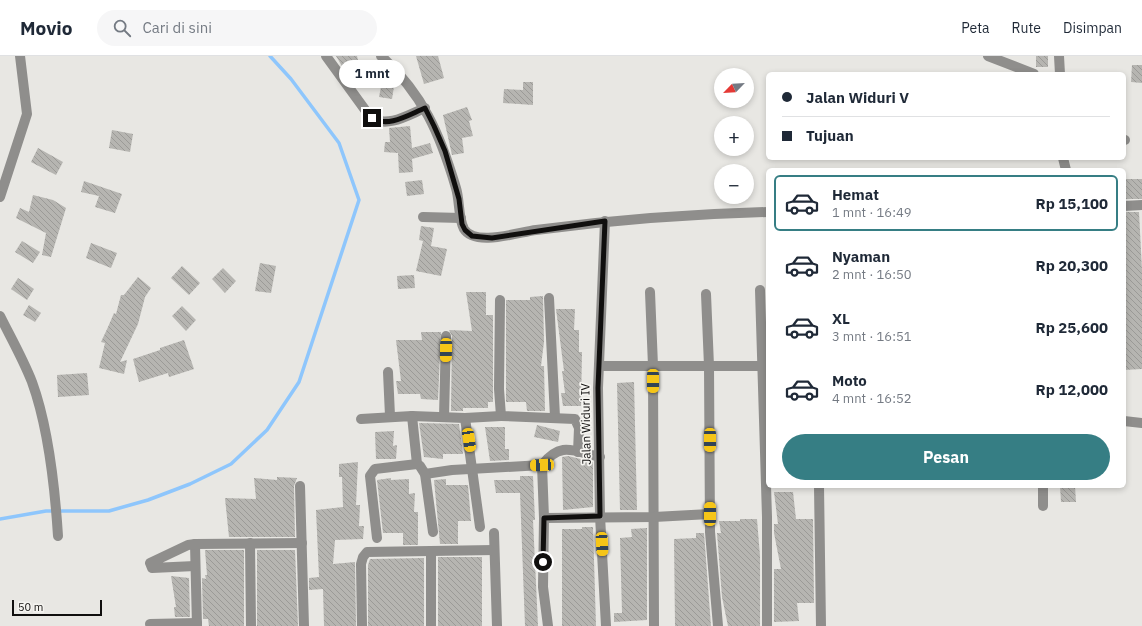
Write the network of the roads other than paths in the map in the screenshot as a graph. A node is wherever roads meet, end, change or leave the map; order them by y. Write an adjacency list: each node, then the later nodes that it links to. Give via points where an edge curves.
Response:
1 (20, 56): 10 (street, via 27,114)
2 (326, 56): 9 (street, via 372,118 378,122 387,122)
3 (381, 56): 9 (street, via 399,73)
4 (988, 56): 6 (street)
5 (1059, 56): 8 (street)
6 (1003, 60): 7 (street)
7 (1030, 72)
8 (1060, 72)
9 (425, 108): 15 (street, via 445,151 459,199)
10 (0, 197)
11 (1142, 205): 12 (street)
12 (1126, 206)
13 (766, 212): 16 (street)
14 (422, 216): 15 (street)
15 (461, 218): 16 (street, via 468,234 482,238)
16 (605, 221): 24 (street, Jalan Widuri IV)
17 (760, 290): 27 (street)
18 (650, 292): 25 (street)
19 (706, 294): 26 (street)
20 (549, 298): 33 (street)
21 (500, 300): 31 (street)
22 (0, 316): 57 (street, via 33,384 41,413)
23 (446, 336): 32 (street)
24 (599, 366): 25 (street); 40 (street, Jalan Widuri IV)
25 (653, 366): 26 (street); 52 (street)
26 (709, 366): 27 (street); 50 (street)
27 (765, 366): 38 (street)
28 (388, 372): 29 (street)
29 (390, 416): 30 (street); 35 (street)
30 (412, 416): 32 (street); 41 (street)
31 (501, 416): 33 (street); 34 (street)
32 (444, 417): 34 (street)
33 (555, 417): 39 (street, via 578,421)
34 (465, 418): 43 (street)
35 (361, 419)
36 (1126, 421): 37 (street)
37 (1142, 423)
38 (766, 442)
39 (578, 452): 40 (street); 42 (street, via 559,450 552,453)
40 (600, 456): 51 (street, Jalan Widuri IV)
41 (417, 464): 44 (street, via 423,468); 58 (street, via 379,468 372,472 370,476)
42 (542, 465): 43 (street); 53 (street)
43 (473, 469): 44 (street); 54 (street)
44 (425, 474): 55 (street)
45 (300, 486): 60 (street)
46 (767, 488): 76 (street)
47 (819, 488): 77 (street)
48 (1044, 488): 49 (street)
49 (1043, 506)
50 (710, 514): 52 (street); 75 (street)
51 (600, 516): 52 (street); 53 (street); 73 (street, Jalan Widuri IV)
52 (654, 517): 74 (street)
53 (544, 518): 72 (street, via 543,587)
54 (480, 527)
55 (433, 532)
56 (494, 533): 62 (street)
57 (58, 534)
58 (378, 538)
59 (250, 543): 60 (street); 61 (street); 67 (street)
60 (302, 543): 68 (street)
61 (195, 544): 64 (street); 64 (street, via 150,563 152,568)
62 (494, 550): 63 (street); 71 (street)
63 (431, 551): 69 (street, via 370,551 363,557); 70 (street)
64 (195, 566): 66 (street)
65 (150, 624): 66 (street)
66 (197, 625)
67 (251, 626)
68 (304, 626)
69 (362, 626)
70 (431, 626)
71 (497, 626)
72 (548, 626)
73 (606, 626)
74 (654, 626)
75 (718, 626)
76 (767, 626)
77 (821, 626)

